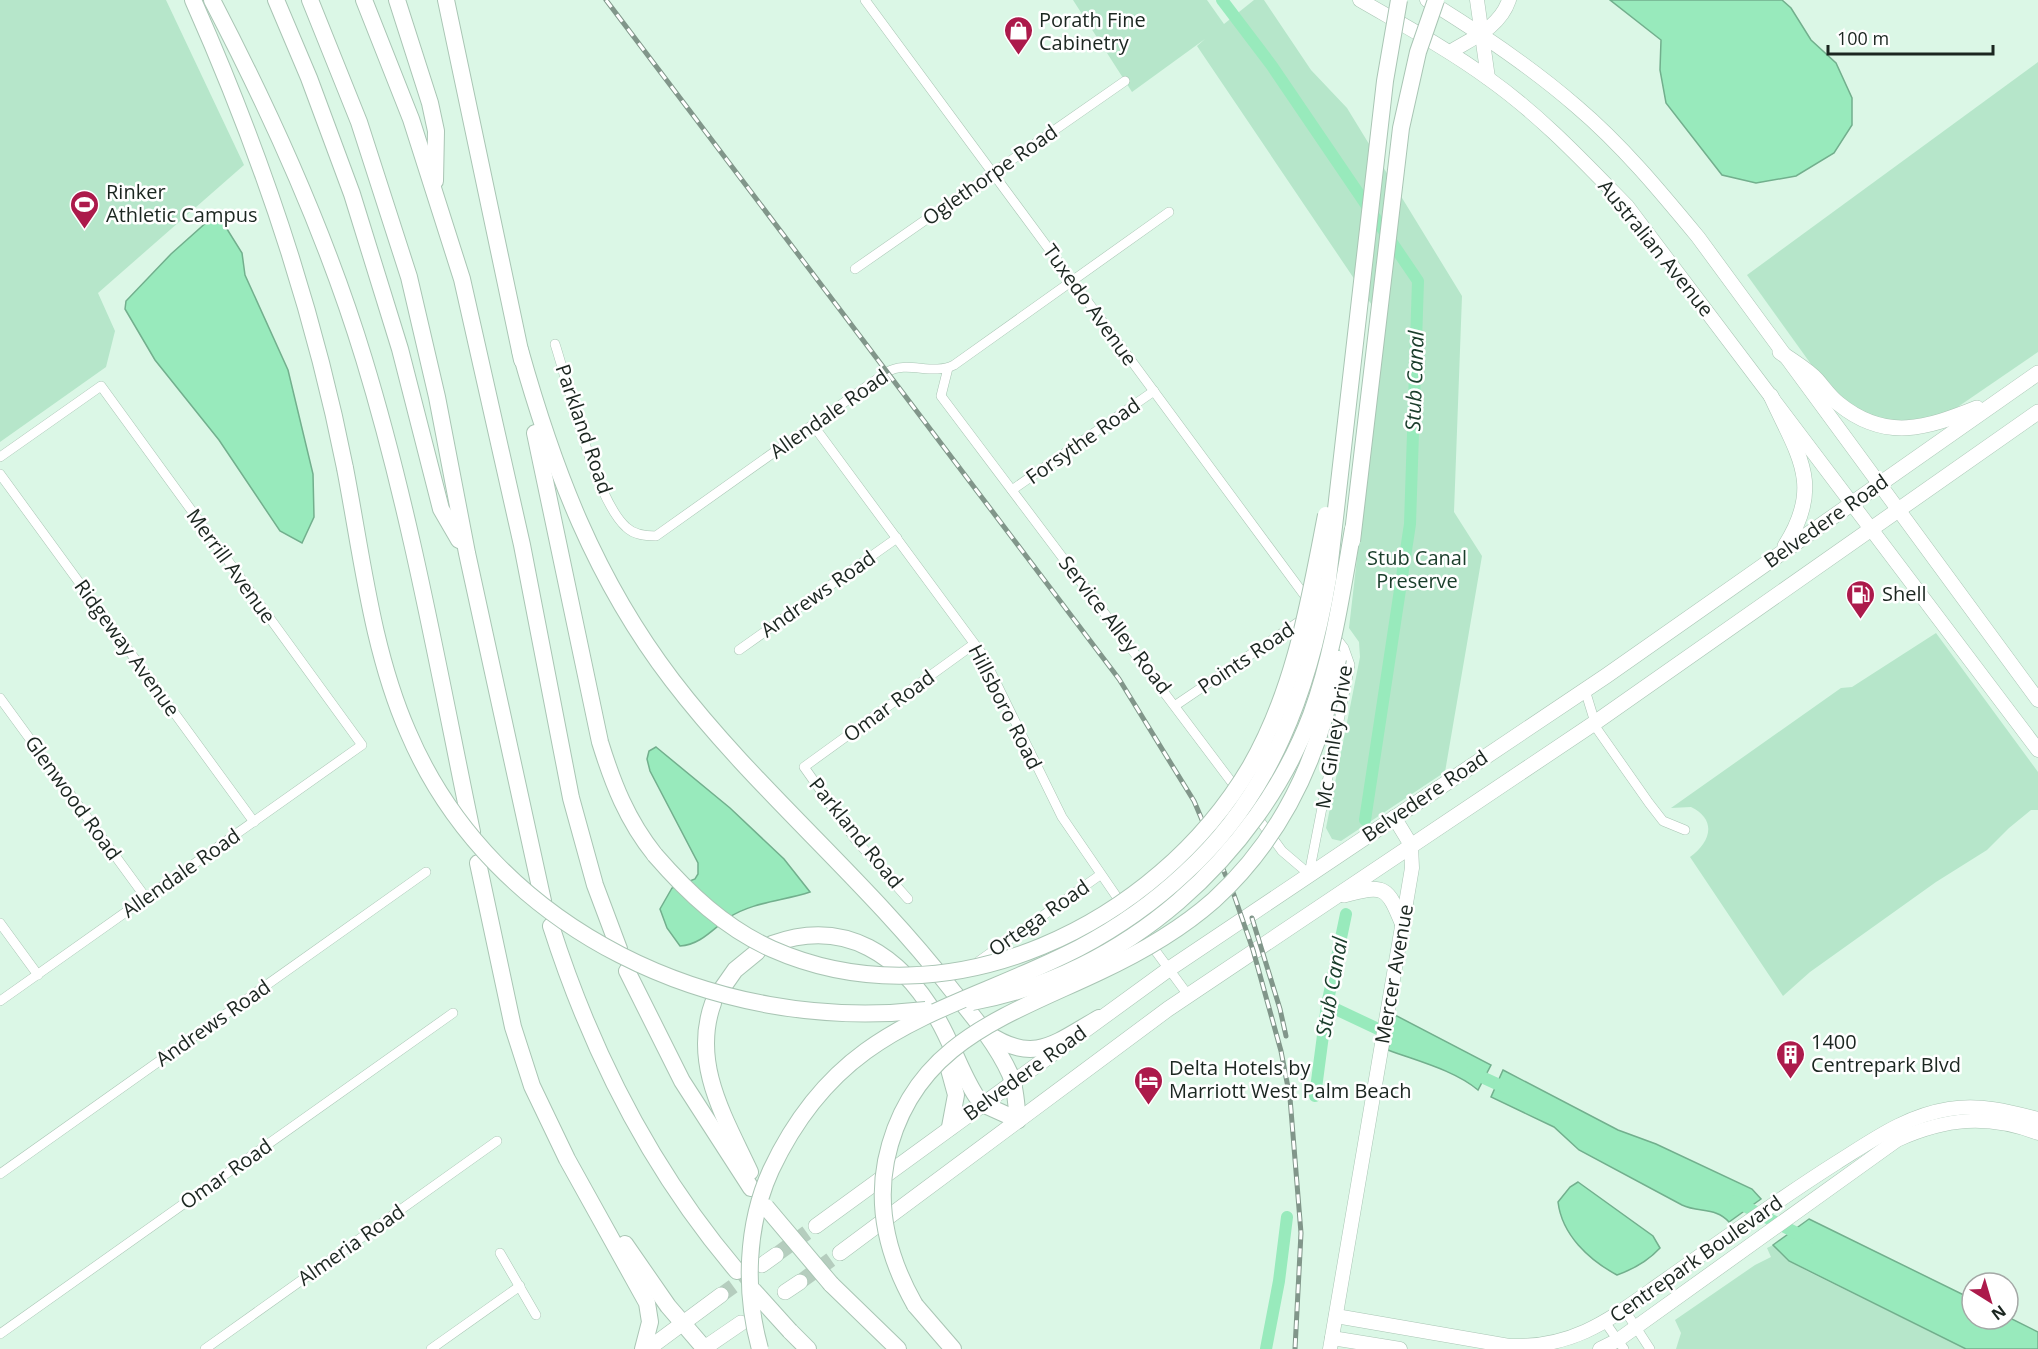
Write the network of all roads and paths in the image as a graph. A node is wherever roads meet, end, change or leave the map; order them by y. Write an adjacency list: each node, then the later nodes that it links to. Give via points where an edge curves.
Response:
1 (193, 0): 41 (highway, bridge, via 241,111 277,212 306,309 345,468 377,634 399,711 429,777 486,855 527,892 577,931 651,970 693,987 790,1009 847,1014 925,1010 1029,988 1118,946 1213,869 1244,834 1275,788 1310,717 1331,648)
2 (212, 0): 61 (highway, via 301,185 364,358 406,511)
3 (276, 0): 45 (highway, via 317,97 365,231 441,508)
4 (310, 0): 45 (highway, via 359,122 406,267 435,387)
5 (364, 0): 20 (highway, via 405,101)
6 (397, 0): 20 (highway, via 436,131)
7 (446, 0): 25 (highway)
8 (865, 0): 19 (street, Tuxedo Avenue)
9 (1360, 0): 16 (street, Australian Avenue)
10 (1399, 0): 34 (highway, bridge, via 1385,81)
11 (1426, 0): 15 (street, Australian Avenue)
12 (1436, 0): 41 (highway, bridge, via 1418,52 1398,148)
13 (1477, 0): 15 (street)
14 (1509, 0): 15 (street, via 1503,16)
15 (1480, 33): 16 (street); 17 (street); 26 (street, Australian Avenue, via 1576,105 1617,145 1698,237)
16 (1450, 52): 17 (street, Australian Avenue)
17 (1488, 78): 30 (street, Australian Avenue, via 1567,142 1627,206)
18 (1125, 81): 19 (street, Oglethorpe Road)
19 (993, 173): 22 (street, Oglethorpe Road); 23 (street, Tuxedo Avenue)
20 (434, 194): 75 (highway, via 462,279 501,447 571,798 595,885)
21 (1169, 212): 23 (street)
22 (855, 269)
23 (1074, 282): 27 (street); 29 (street, Tuxedo Avenue)
24 (555, 344): 43 (street, Parkland Road, via 601,489 626,527)
25 (520, 350): 34 (highway, bridge, via 600,742 626,813 655,855 705,906 752,939 810,964 872,975 921,976 993,963 1062,937 1146,885 1200,834 1234,792 1283,699); 86 (highway, via 571,507 603,573 641,637 703,718 903,930)
26 (1780, 352): 31 (main road, via 1816,379 1846,409 1890,428 1931,425); 37 (street, Australian Avenue)
27 (948, 368): 33 (street, Allendale Road, via 893,368); 38 (street, Service Alley Road, via 941,396)
28 (2038, 373): 31 (main road, Belvedere Road)
29 (1154, 391): 38 (street, Forsythe Road); 47 (street, Tuxedo Avenue)
30 (1771, 396): 39 (street, Australian Avenue); 46 (main road, via 1801,463 1806,485 1803,513)
31 (2002, 398): 37 (main road, Belvedere Road)
32 (2038, 412): 40 (main road, Belvedere Road)
33 (813, 425): 43 (street, Allendale Road, via 656,536); 44 (street, Hillsboro Road)
34 (1342, 441): 123 (highway, bridge, via 1328,579 1312,660 1287,732 1253,794 1201,858 1134,915 1059,957 902,1027 867,1049 825,1088 788,1138 769,1175 756,1214 750,1277)
35 (0, 457): 55 (street, Merrill Avenue, via 101,386)
36 (0, 474): 59 (street, Ridgeway Avenue)
37 (1878, 485): 39 (main road, Belvedere Road); 40 (street, Australian Avenue)
38 (1012, 490): 53 (street, Service Alley Road)
39 (1850, 504): 42 (street, Australian Avenue); 46 (main road, Belvedere Road)
40 (1897, 511): 42 (main road, Belvedere Road); 52 (street, Australian Avenue)
41 (1353, 529): 126 (highway, bridge, via 1340,649 1322,732 1299,789 1259,852 1213,901 1159,941 1007,1013 966,1037 932,1067 905,1106 888,1152 883,1208 886,1231 895,1264 915,1305)
42 (1870, 530): 54 (main road, Belvedere Road); 56 (street, Australian Avenue)
43 (643, 536)
44 (897, 538): 48 (street, Hillsboro Road); 49 (street, Andrews Road)
45 (467, 553): 70 (highway)
46 (1781, 553): 50 (main road, Belvedere Road)
47 (1316, 610): 53 (street, Points Road); 66 (street, Mc Ginley Drive, via 1344,648 1350,665)
48 (974, 644): 57 (street, Omar Road); 65 (street, Hillsboro Road, via 1062,817)
49 (739, 650)
50 (1585, 690): 54 (street); 58 (main road, Belvedere Road)
51 (0, 698): 67 (street, Glenwood Road)
52 (2038, 700)
53 (1176, 705): 66 (street, Service Alley Road, via 1278,846)
54 (1596, 722): 60 (street, via 1597,729 1663,821); 62 (main road, Belvedere Road)
55 (362, 745): 59 (street, Allendale Road)
56 (2038, 750)
57 (804, 767): 69 (street, Parkland Road, via 855,839)
58 (1394, 817): 62 (street); 66 (main road, Belvedere Road)
59 (254, 822): 67 (street, Allendale Road)
60 (1685, 830)
61 (472, 831)
62 (1411, 845): 68 (main road, Belvedere Road); 72 (street, Mercer Avenue, via 1413,858)
63 (478, 863): 95 (highway, via 507,1004 525,1067 548,1122)
64 (426, 872): 94 (street, Andrews Road)
65 (1100, 874): 77 (street, Ortega Road); 78 (street, Hillsboro Road)
66 (1309, 874): 78 (main road, Belvedere Road)
67 (146, 898): 80 (street, Allendale Road)
68 (1332, 898): 72 (main road, via 1381,888 1391,897); 82 (main road, Belvedere Road)
69 (908, 899)
70 (543, 901)
71 (0, 923): 80 (street)
72 (1403, 925): 110 (street, Mercer Avenue)
73 (551, 926): 102 (highway, via 579,1004 615,1085 645,1139 711,1239)
74 (772, 944): 81 (highway, via 811,935 863,944 900,968)
75 (619, 949)
76 (757, 952): 79 (highway, via 735,970 717,996 705,1041 710,1080 753,1184 682,1081)
77 (977, 962)
78 (1169, 969): 82 (street, Hillsboro Road); 85 (main road, Belvedere Road)
79 (627, 971)
80 (38, 975): 83 (street, Allendale Road)
81 (922, 994): 88 (highway, via 967,1082); 91 (highway, via 955,1083 956,1102)
82 (1188, 995): 90 (main road, Belvedere Road)
83 (0, 1001)
84 (453, 1013): 115 (street, Omar Road)
85 (1099, 1018): 86 (highway, via 1052,1045 1033,1051 1004,1044); 87 (main road, Belvedere Road)
86 (982, 1030): 87 (highway)
87 (1013, 1082): 88 (main road, Belvedere Road); 90 (highway)
88 (982, 1103): 90 (highway); 91 (main road, Belvedere Road)
89 (2038, 1119): 108 (street, Centrepark Boulevard, via 1978,1106 1950,1109 1890,1128)
90 (1018, 1120): 99 (main road, Belvedere Road)
91 (950, 1128): 97 (main road, Belvedere Road)
92 (2038, 1133): 114 (street, Centrepark Boulevard, via 1982,1119 1941,1124 1897,1140)
93 (498, 1142): 118 (street, Almeria Road)
94 (0, 1174)
95 (586, 1193): 112 (highway); 120 (highway, via 647,1303 650,1327)
96 (764, 1204): 125 (highway, bridge, via 831,1284)
97 (816, 1226)
98 (500, 1253): 104 (street)
99 (840, 1253)
100 (776, 1255): 101 (main road)
101 (762, 1265)
102 (738, 1271)
103 (800, 1282): 106 (main road)
104 (520, 1286): 109 (street); 119 (street)
105 (753, 1290): 124 (highway, bridge)
106 (785, 1292)
107 (721, 1295): 112 (main road)
108 (1624, 1309): 111 (street, Centrepark Boulevard); 114 (street)
109 (536, 1315)
110 (1336, 1316): 111 (street, Centrepark Boulevard, via 1528,1347 1567,1340); 116 (street, Mercer Avenue)
111 (1605, 1322): 117 (street)
112 (683, 1323): 121 (main road); 122 (highway)
113 (741, 1323): 122 (main road)
114 (1636, 1328): 117 (street, Centrepark Boulevard); 129 (street)
115 (0, 1334)
116 (1331, 1343): 127 (street)
117 (1621, 1345): 128 (street, Centrepark Boulevard)
118 (205, 1349)
119 (431, 1349)
120 (643, 1349)
121 (648, 1349)
122 (704, 1349)
123 (760, 1349)
124 (808, 1349)
125 (898, 1349)
126 (953, 1349)
127 (1400, 1349)
128 (1600, 1349)
129 (1650, 1349)

